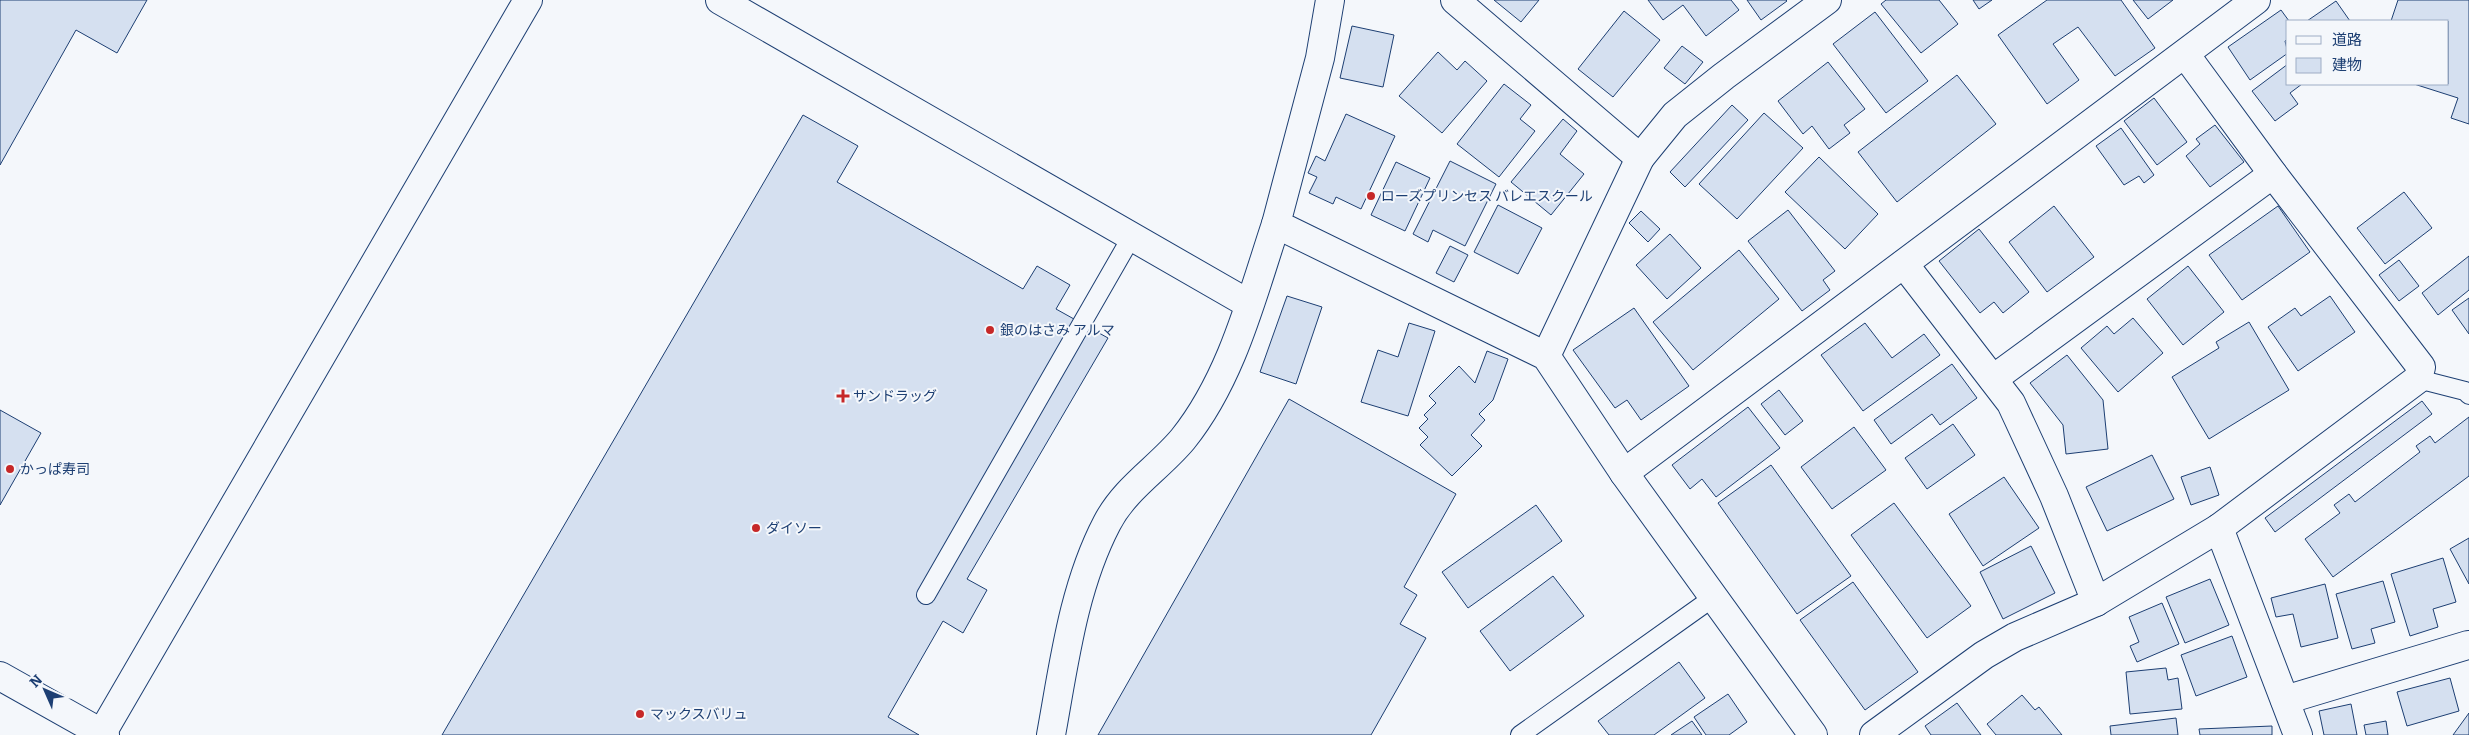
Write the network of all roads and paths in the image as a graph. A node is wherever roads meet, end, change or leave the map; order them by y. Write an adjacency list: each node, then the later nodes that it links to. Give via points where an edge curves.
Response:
1 (528, 0): 26 (main road)
2 (720, 0): 11 (main road)
3 (1330, 0): 10 (main road, via 1320,58)
4 (1455, 0): 8 (main road)
5 (1827, 0): 8 (main road, via 1675,115)
6 (2256, 0): 7 (main road)
7 (2185, 54): 9 (main road); 12 (main road)
8 (1640, 158): 14 (main road)
9 (2273, 174): 15 (main road); 16 (main road, via 2420,366)
10 (1276, 224): 13 (main road); 14 (main road)
11 (1132, 236): 13 (main road); 20 (lane)
12 (1904, 264): 15 (main road); 18 (main road)
13 (1250, 304): 27 (main road, via 1224,371 1204,408 1182,439 1129,492 1107,522 1071,622)
14 (1546, 356): 18 (main road)
15 (1993, 379): 22 (main road, via 2024,427)
16 (2418, 379): 17 (lane, via 2465,390); 19 (main road)
17 (2469, 395)
18 (1624, 473): 21 (main road)
19 (2219, 528): 22 (main road); 25 (main road)
20 (926, 595)
21 (1714, 597): 28 (lane); 29 (main road)
22 (2096, 602): 30 (main road, via 2015,637 1984,655)
23 (2468, 645): 25 (main road)
24 (0, 676): 26 (main road)
25 (2285, 700): 31 (main road)
26 (104, 734)
27 (1051, 735)
28 (1520, 735)
29 (1813, 735)
30 (1874, 735)
31 (2298, 735)

